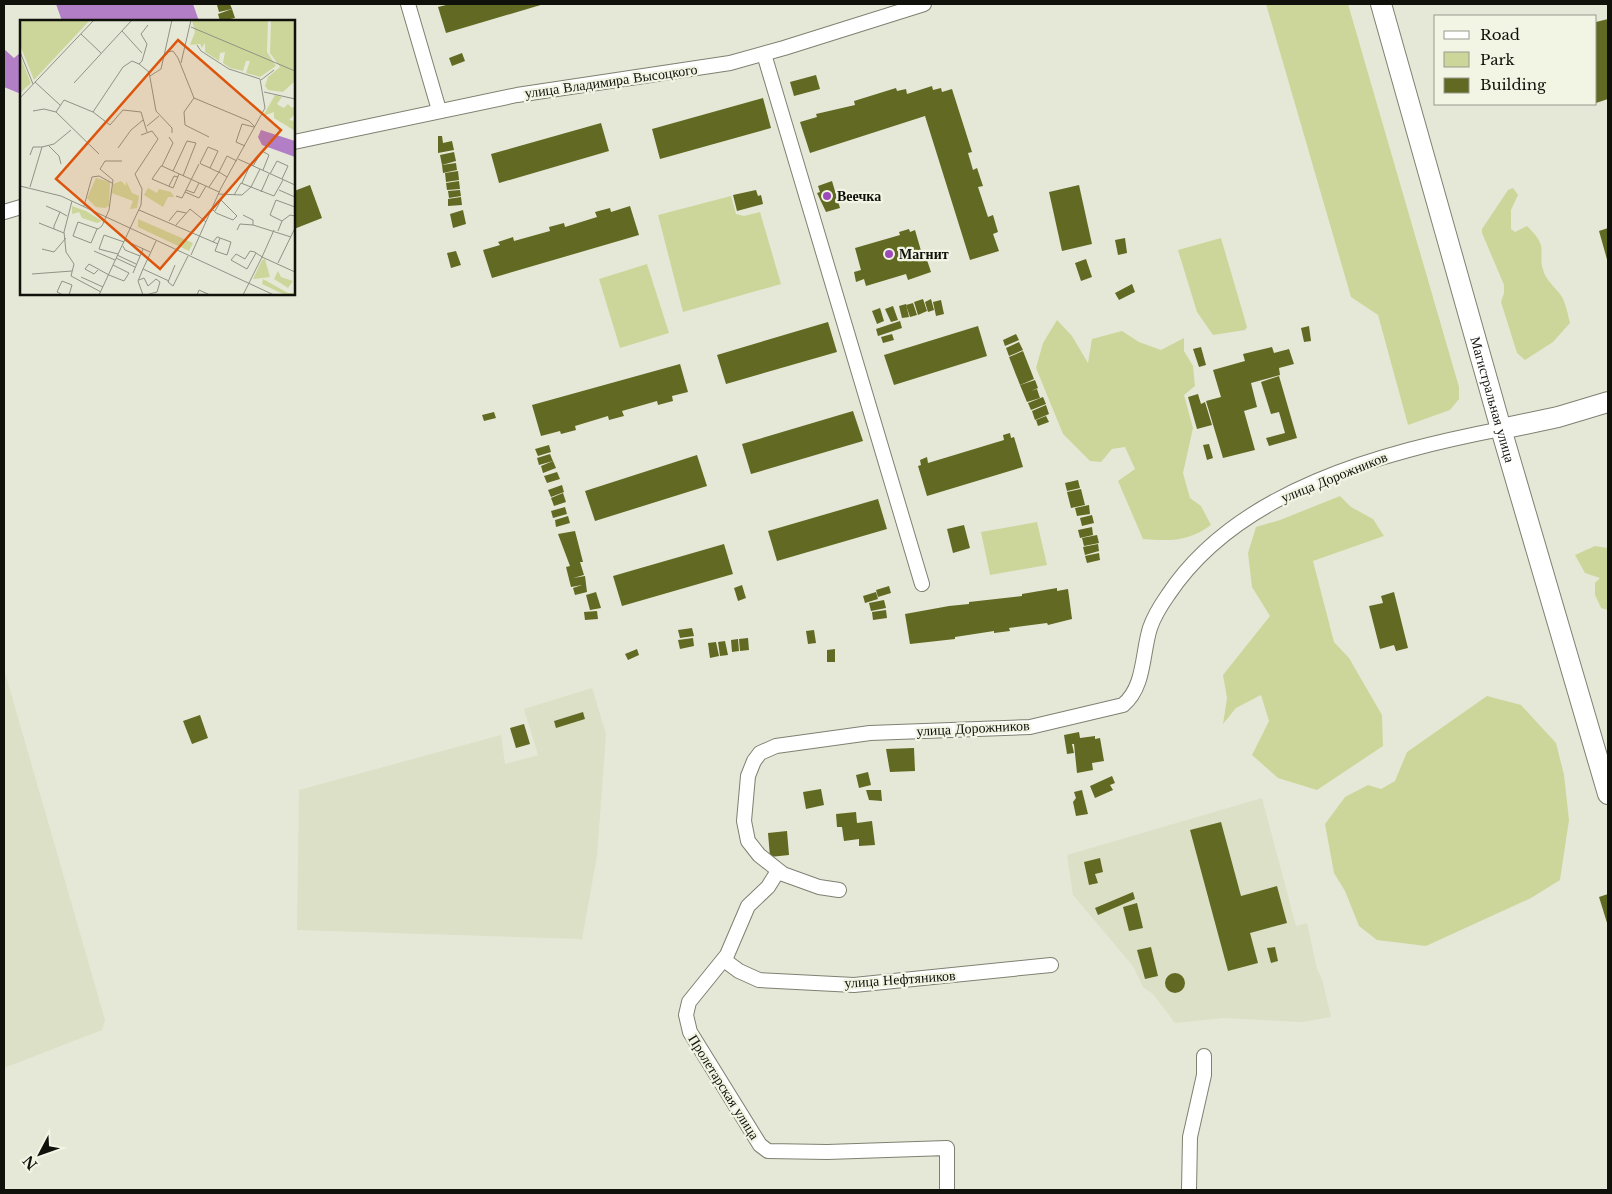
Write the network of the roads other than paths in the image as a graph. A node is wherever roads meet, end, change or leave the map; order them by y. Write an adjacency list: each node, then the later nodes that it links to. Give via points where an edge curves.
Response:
1 (408, 4): 5 (street)
2 (924, 4): 4 (street, улица Владимира Высоцкого)
3 (1381, 4): 10 (main road, Магистральная улица)
4 (764, 54): 5 (street, улица Владимира Высоцкого, via 704,68 517,95); 11 (street)
5 (439, 110): 6 (street, улица Владимира Высоцкого)
6 (295, 142)
7 (20, 207): 8 (street)
8 (4, 212)
9 (1608, 402): 10 (main road)
10 (1501, 429): 12 (main road, Магистральная улица); 13 (street, улица Дорожников, via 1398,452 1299,489 1246,519 1209,547 1169,593 1150,628 1137,685 1123,705 1030,727 870,733 776,746 760,753 748,776 745,832 759,855)
11 (922, 584)
12 (1608, 794)
13 (778, 870): 14 (street, улица Дорожников, via 819,888); 15 (street, Пролетарская улица, via 768,887 748,906)
14 (839, 890)
15 (724, 960): 16 (street, улица Нефтяников, via 759,980 854,985); 18 (street, Пролетарская улица, via 689,1002 686,1022 760,1145 775,1153 947,1148)
16 (1051, 965)
17 (1204, 1056): 19 (street, via 1204,1075 1190,1137)
18 (947, 1190)
19 (1189, 1190)

